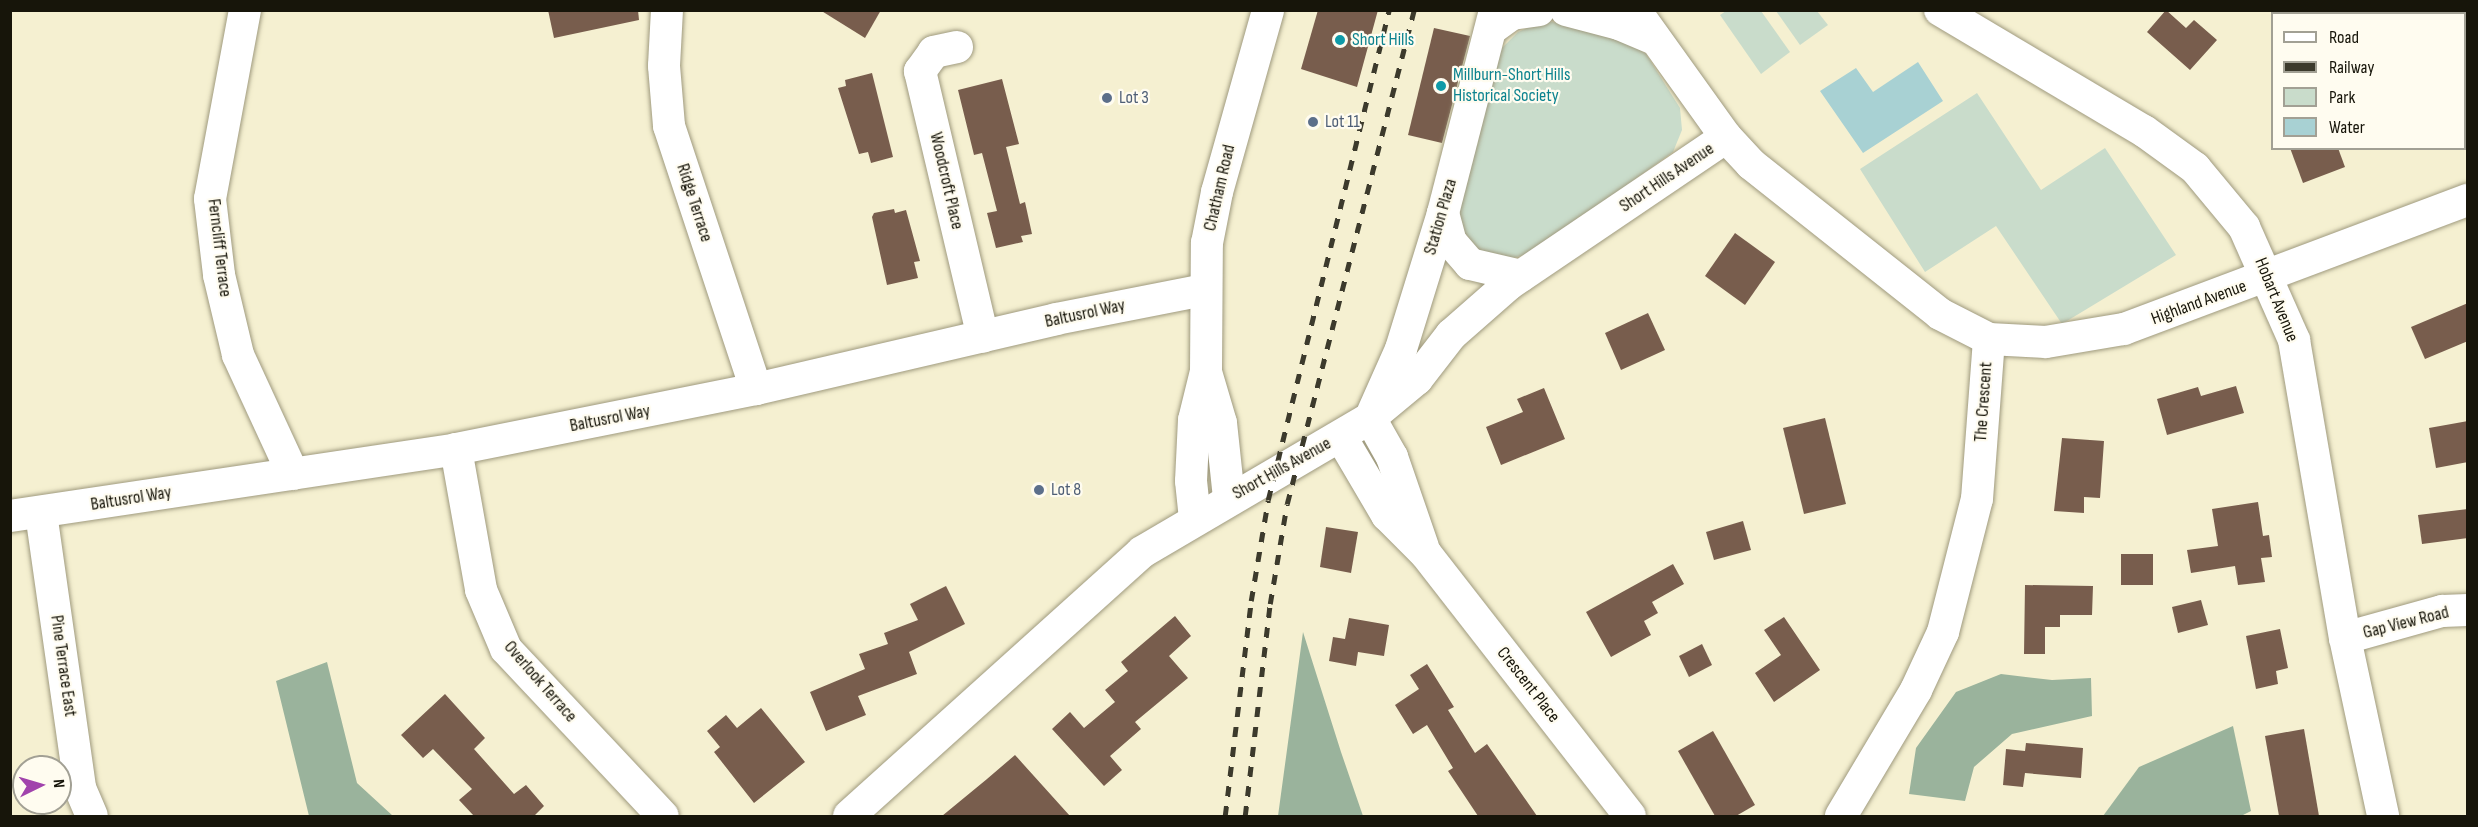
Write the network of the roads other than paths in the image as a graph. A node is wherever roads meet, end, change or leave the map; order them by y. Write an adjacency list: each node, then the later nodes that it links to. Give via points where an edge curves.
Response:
1 (245, 10): 24 (street, Ferncliff Terrace, via 210,198 219,275 238,355)
2 (667, 10): 20 (street, Ridge Terrace, via 664,66 669,126)
3 (1268, 10): 16 (street, Chatham Road, via 1216,192)
4 (1539, 10): 8 (street)
5 (1566, 10): 9 (street, The Crescent, via 1619,24)
6 (1635, 10): 9 (street, The Crescent)
7 (1959, 15): 15 (street, Hobart Avenue, via 2144,131 2195,168 2244,227)
8 (1493, 20): 13 (street, Station Plaza)
9 (1654, 39): 11 (street, The Crescent, via 1676,63)
10 (957, 47): 17 (street, Woodcroft Place, via 934,52 920,71)
11 (1725, 137): 14 (street, Short Hills Avenue); 18 (street, The Crescent, via 1751,164 1940,314)
12 (2468, 200): 15 (street, Highland Avenue)
13 (1443, 213): 14 (street, via 1451,242 1470,264); 21 (street, Station Plaza, via 1401,349)
14 (1521, 276): 21 (street, Short Hills Avenue, via 1451,335 1417,379)
15 (2269, 278): 18 (street, Highland Avenue, via 2124,329 2046,342); 30 (street, Hobart Avenue, via 2294,340)
16 (1204, 290): 17 (street, Baltusrol Way); 19 (street, Chatham Road)
17 (983, 337): 20 (street, Baltusrol Way)
18 (1989, 339): 35 (street, The Crescent, via 1977,499 1943,632 1917,690)
19 (1206, 371): 25 (street, Chatham Road, via 1221,423); 27 (street, Chatham Road, via 1194,420 1191,482)
20 (756, 389): 23 (street, Baltusrol Way)
21 (1370, 418): 22 (street, Short Hills Avenue); 28 (street, Crescent Place, via 1392,457)
22 (1341, 437): 25 (street, Short Hills Avenue); 28 (street, Crescent Place, via 1387,515)
23 (456, 449): 24 (street, Baltusrol Way); 32 (street, Overlook Terrace, via 481,590 506,649)
24 (293, 474): 26 (street, Baltusrol Way)
25 (1229, 498): 27 (street, Short Hills Avenue)
26 (26, 514): 31 (street, Pine Terrace East, via 80,788)
27 (1195, 519): 33 (street, Short Hills Avenue, via 1142,552)
28 (1426, 554): 34 (street, Crescent Place)
29 (2468, 610): 30 (street, Gap View Road, via 2442,612)
30 (2345, 638): 36 (street, Hobart Avenue)
31 (92, 816)
32 (663, 816)
33 (849, 816)
34 (1630, 816)
35 (1841, 816)
36 (2383, 816)

